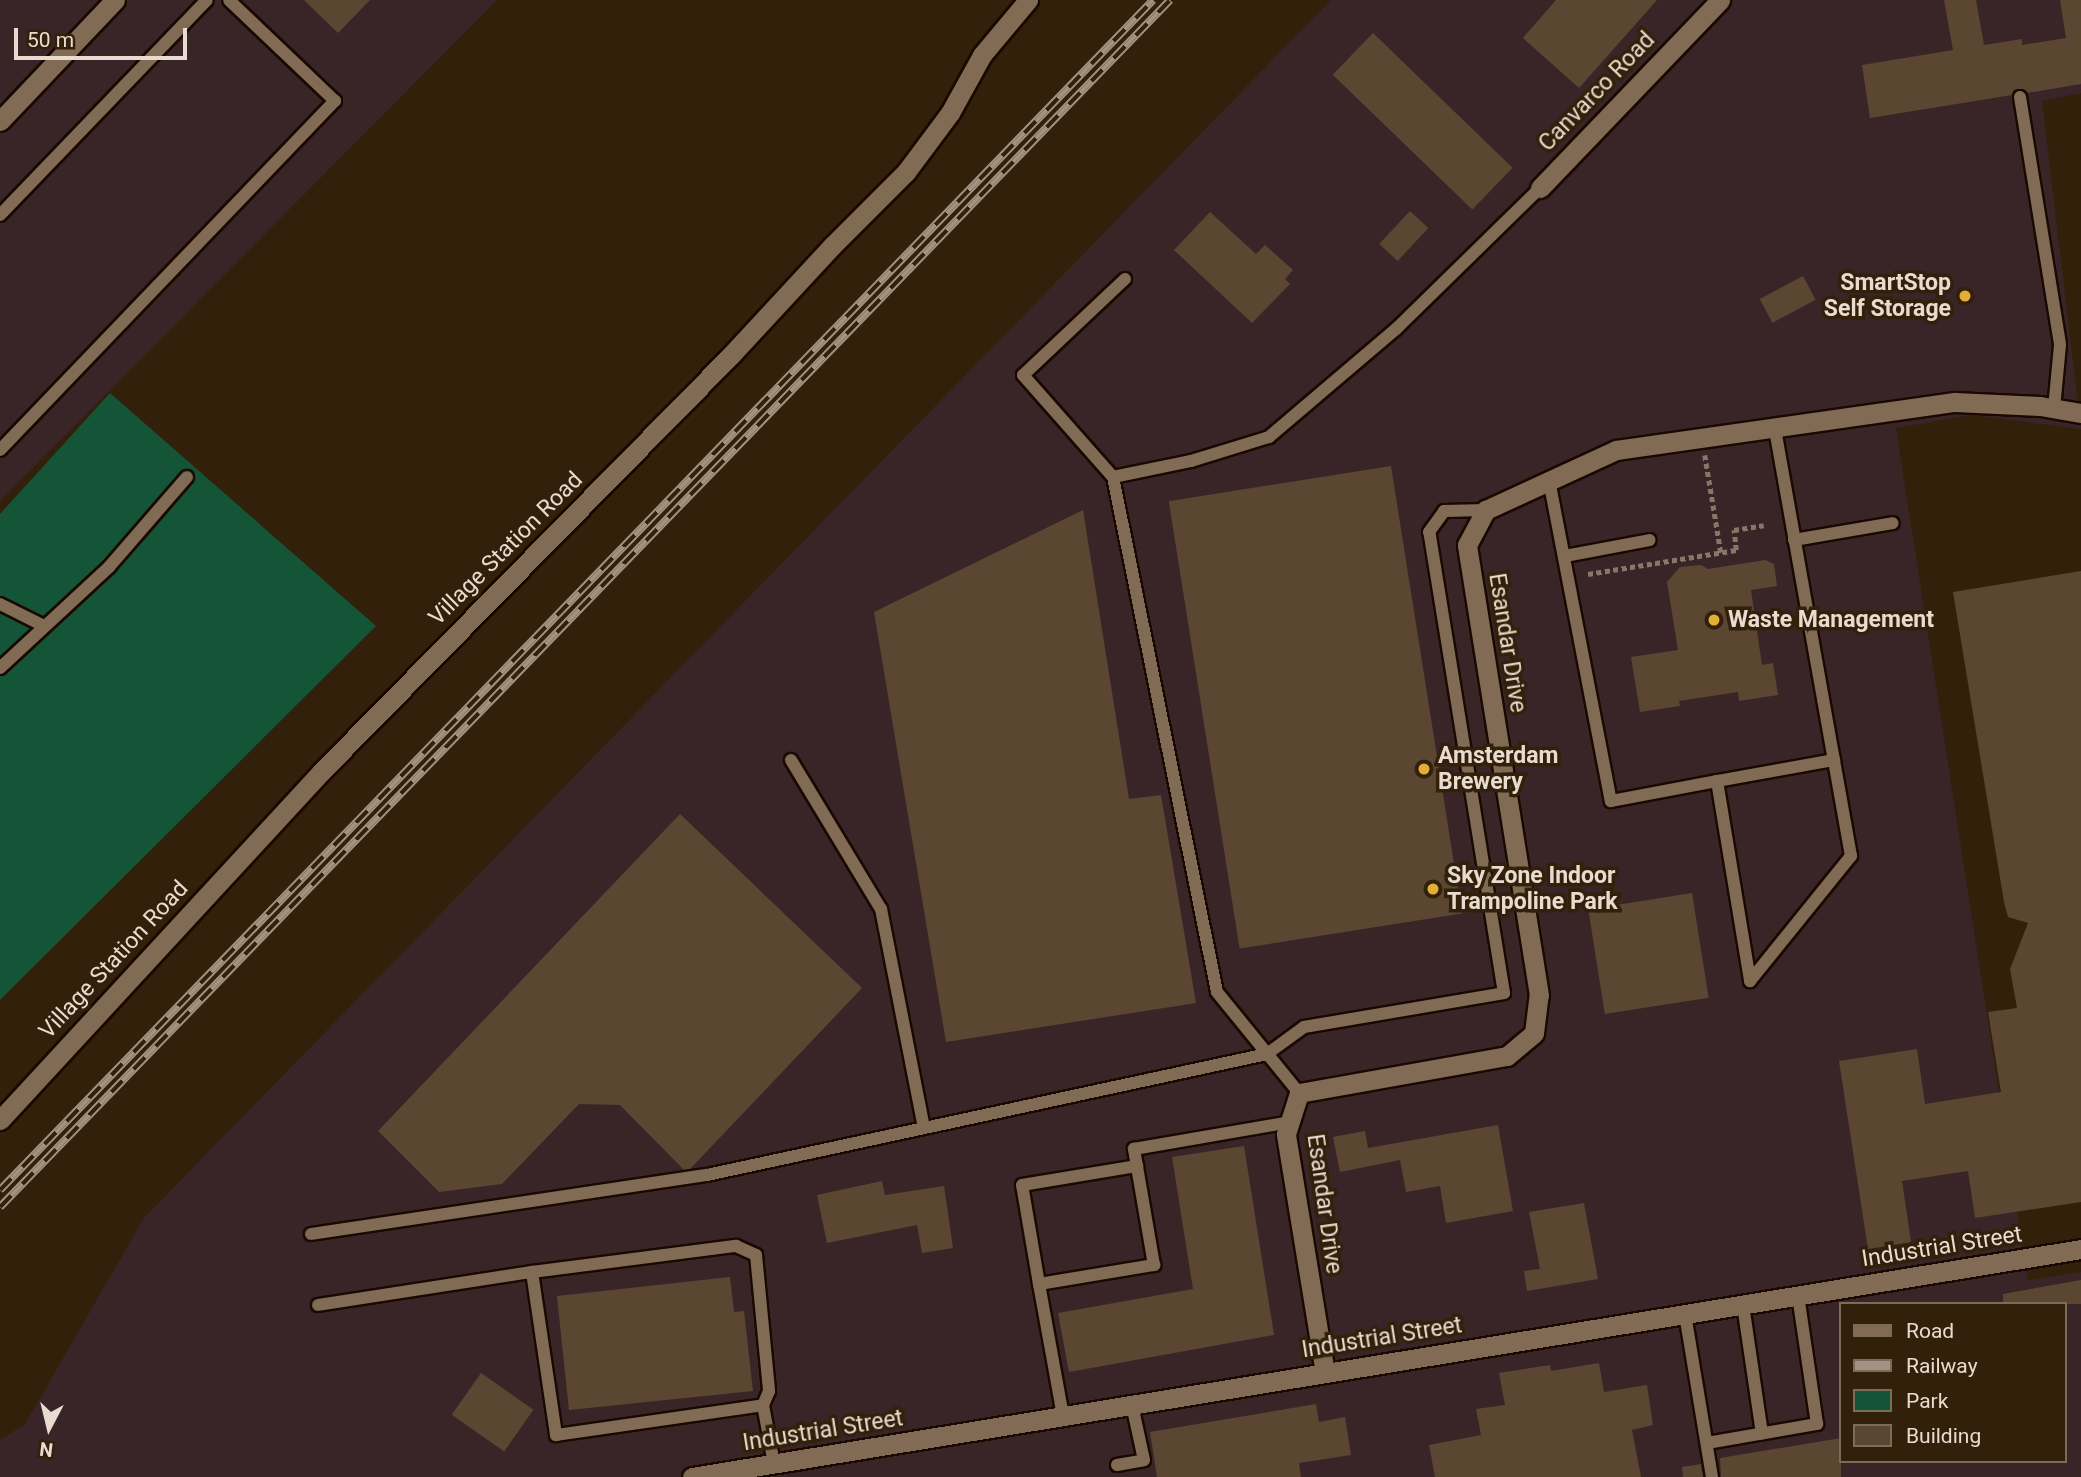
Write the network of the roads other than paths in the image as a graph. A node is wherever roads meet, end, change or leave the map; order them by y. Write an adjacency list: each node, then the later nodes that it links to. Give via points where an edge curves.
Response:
1 (115, 0): 7 (street)
2 (207, 0): 9 (lane)
3 (229, 0): 14 (lane, via 335,102)
4 (1028, 0): 31 (street, Village Station Road, via 982,55 950,113 906,172 321,772)
5 (1720, 0): 8 (street, Canvarco Road)
6 (2020, 97): 11 (lane, via 2060,345)
7 (0, 121)
8 (1539, 188): 16 (lane, via 1396,329 1269,437 1191,461)
9 (0, 215)
10 (1125, 279): 16 (lane, via 1023,375)
11 (2054, 409): 12 (street); 13 (street, via 1955,402)
12 (2081, 413)
13 (1774, 428): 17 (street, via 1616,450); 21 (lane)
14 (0, 450)
15 (187, 477): 24 (lane, via 109,567)
16 (1113, 477): 29 (lane, via 1217,992)
17 (1549, 480): 18 (street); 22 (lane)
18 (1486, 510): 29 (lane, via 1444,511 1429,532 1504,993 1304,1027); 30 (street, Esandar Drive, via 1467,545 1539,995 1534,1033 1507,1056)
19 (1893, 523): 21 (lane)
20 (1650, 540): 22 (lane)
21 (1794, 540): 27 (lane)
22 (1565, 556): 28 (lane, via 1611,801)
23 (0, 604): 24 (lane)
24 (44, 626): 25 (lane)
25 (0, 668)
26 (790, 760): 33 (lane, via 881,909)
27 (1834, 760): 28 (lane); 28 (lane, via 1851,856 1750,981)
28 (1717, 781)
29 (1267, 1054): 30 (lane); 33 (lane)
30 (1299, 1093): 32 (street, Esandar Drive)
31 (0, 1120)
32 (1290, 1122): 34 (lane, via 1134,1149); 43 (street, Esandar Drive, via 1286,1134)
33 (924, 1128): 35 (lane, via 707,1175)
34 (1137, 1166): 38 (lane, via 1154,1265); 38 (lane, via 1022,1185)
35 (311, 1234)
36 (2081, 1250): 39 (street, Industrial Street)
37 (532, 1272): 40 (lane); 44 (lane, via 555,1435); 44 (lane, via 736,1246 756,1255 769,1391)
38 (1039, 1284): 46 (lane)
39 (1798, 1296): 41 (street, Industrial Street); 47 (lane, via 1817,1424)
40 (318, 1305)
41 (1743, 1305): 42 (street, Industrial Street); 47 (lane)
42 (1685, 1314): 43 (street, Industrial Street); 48 (lane)
43 (1325, 1373): 45 (street, Industrial Street)
44 (763, 1405): 49 (lane)
45 (1132, 1405): 46 (street, Industrial Street); 50 (lane, via 1144,1460)
46 (1063, 1416): 49 (street, Industrial Street)
47 (1762, 1434): 48 (lane)
48 (1707, 1443): 52 (lane)
49 (774, 1464): 51 (street, Industrial Street)
50 (1117, 1465)
51 (692, 1477)
52 (1712, 1477)

